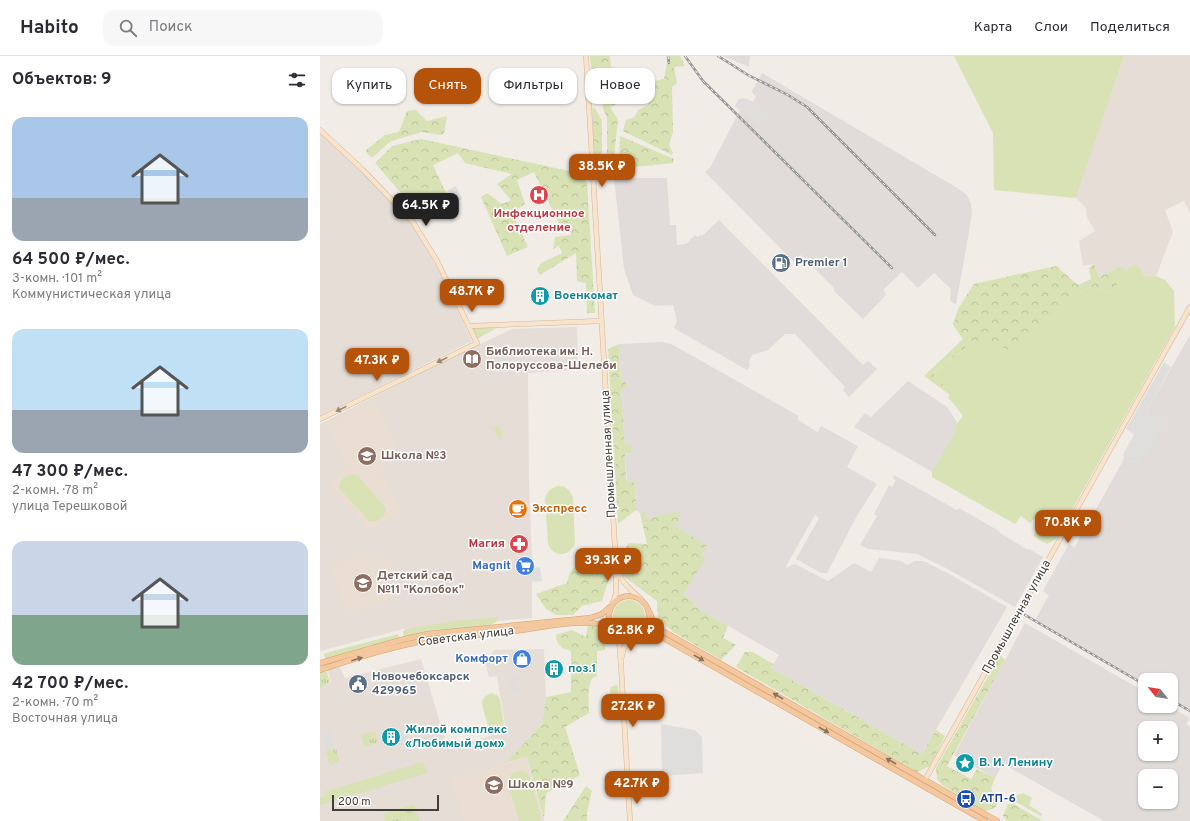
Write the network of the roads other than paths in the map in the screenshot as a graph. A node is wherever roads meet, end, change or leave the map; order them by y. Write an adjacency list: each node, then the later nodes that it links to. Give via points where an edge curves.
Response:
1 (586, 56): 4 (street, Промышленная улица)
2 (320, 130): 5 (street, via 413,222 437,261)
3 (1190, 307): 19 (street, Промышленная улица)
4 (601, 321): 5 (street); 7 (street, Промышленная улица)
5 (469, 326): 6 (street, one-way to 6, via 477,343)
6 (320, 419)
7 (616, 565): 8 (street, Промышленная улица, via 620,577); 9 (street, Промышленная улица, via 616,594)
8 (641, 599): 9 (main road, via 626,596 618,598); 10 (main road)
9 (612, 605): 11 (main road, Советская улица, via 606,612 597,616); 13 (main road, via 609,619)
10 (649, 612): 14 (main road, via 647,625); 18 (main road, via 661,630)
11 (573, 621): 12 (main road, Советская улица); 13 (main road, Советская улица, via 600,624)
12 (558, 623): 15 (main road, Советская улица, via 428,634); 17 (main road, Советская улица, one-way to 12, via 424,641 513,632)
13 (615, 630): 14 (main road, via 624,635); 16 (street, via 619,640)
14 (637, 634): 16 (street, via 625,646); 18 (main road, one-way to 18, via 650,632 658,635)
15 (320, 663)
16 (621, 666): 22 (street)
17 (320, 670)
18 (730, 673): 20 (main road)
19 (930, 772): 20 (street, Промышленная улица); 21 (street, via 930,779)
20 (924, 783): 21 (main road); 23 (main road)
21 (935, 786): 24 (main road)
22 (630, 821)
23 (985, 821)
24 (995, 821)

